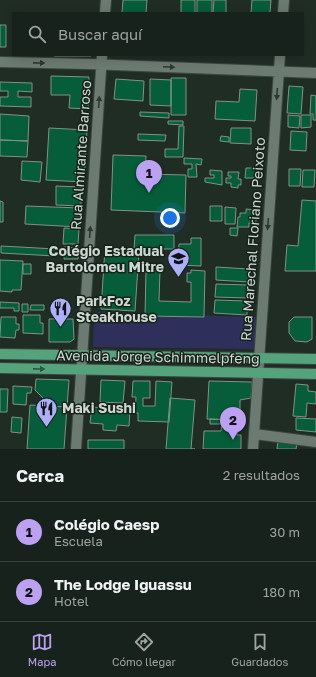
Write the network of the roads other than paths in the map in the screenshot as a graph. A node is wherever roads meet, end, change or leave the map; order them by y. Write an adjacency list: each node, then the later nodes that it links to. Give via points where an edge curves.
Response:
1 (106, 0): 3 (street)
2 (284, 0): 4 (street)
3 (105, 12)
4 (283, 12)
5 (280, 56): 8 (street, Rua Marechal Floriano Peixoto)
6 (102, 60): 7 (street, one-way to 6); 8 (street, one-way to 8); 11 (street, Rua Almirante Barroso, one-way to 6)
7 (0, 62)
8 (279, 71): 9 (street); 12 (street, Rua Marechal Floriano Peixoto, one-way to 12)
9 (316, 73)
10 (0, 354): 11 (main road, Avenida Jorge Schimmelpfeng)
11 (82, 355): 12 (main road, Avenida Jorge Schimmelpfeng); 15 (street, Rua Almirante Barroso)
12 (259, 358): 13 (main road, Avenida Jorge Schimmelpfeng); 16 (street, Rua Marechal Floriano Peixoto)
13 (316, 358)
14 (0, 368): 15 (main road, Avenida Jorge Schimmelpfeng, one-way to 15)
15 (81, 370): 16 (main road, Avenida Jorge Schimmelpfeng); 20 (street, Rua Almirante Barroso)
16 (258, 373): 17 (main road, Avenida Jorge Schimmelpfeng); 18 (street, Rua Marechal Floriano Peixoto)
17 (316, 374)
18 (254, 434): 19 (street); 21 (street, Rua Marechal Floriano Peixoto)
19 (316, 442)
20 (76, 449)
21 (253, 449)

